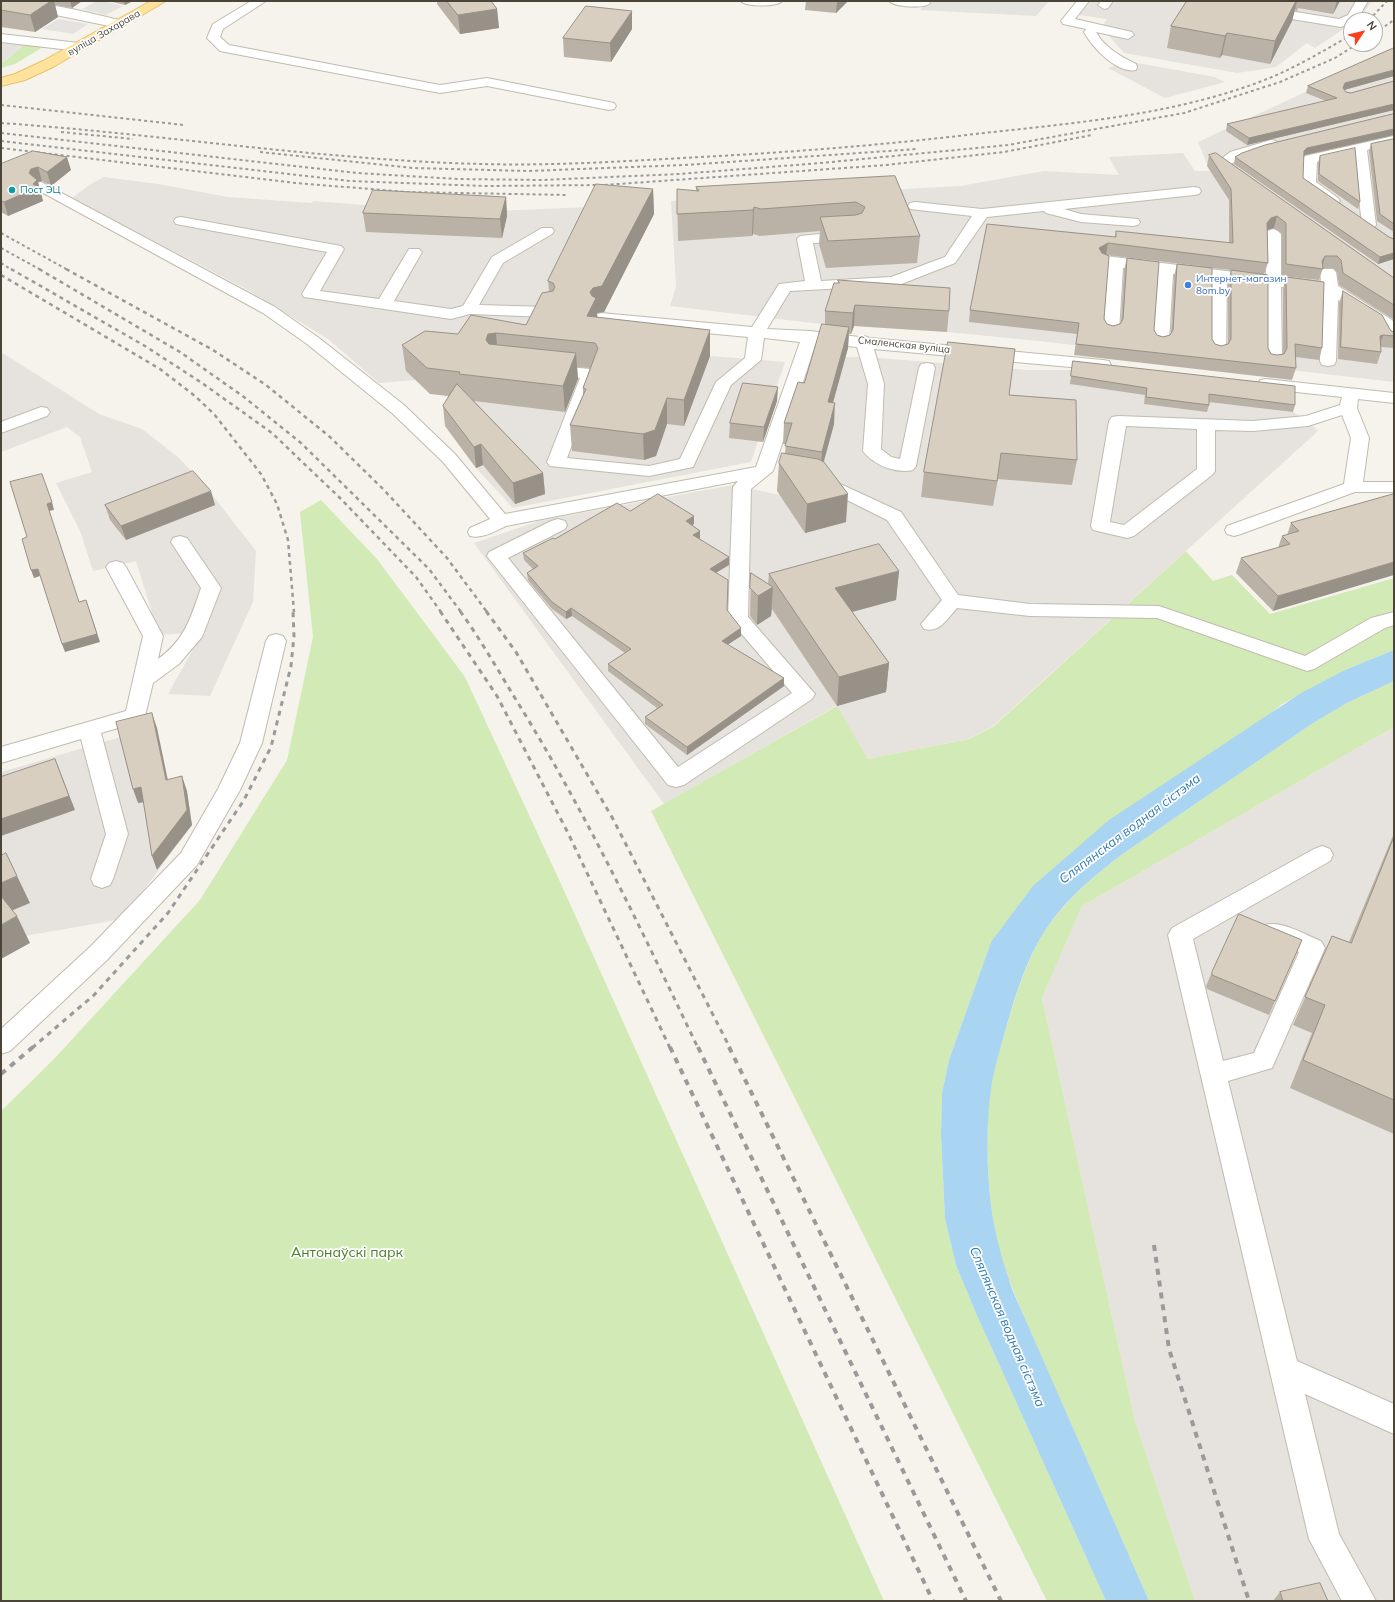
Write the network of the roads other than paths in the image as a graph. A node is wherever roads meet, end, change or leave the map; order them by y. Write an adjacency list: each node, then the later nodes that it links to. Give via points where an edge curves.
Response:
1 (7, 1): 11 (street)
2 (160, 1): 11 (main road, вуліца Захарава)
3 (260, 1): 18 (street, via 217,27 213,38 225,48 440,89 487,82)
4 (747, 1): 5 (street)
5 (776, 1)
6 (895, 1): 10 (street)
7 (1082, 1): 12 (street, via 1067,21)
8 (1205, 1): 9 (street, via 1341,23 1353,17)
9 (1362, 1)
10 (924, 3)
11 (119, 24): 15 (main road, вуліца Захарава)
12 (1093, 28): 13 (street); 16 (street, via 1090,32 1102,50)
13 (1128, 35)
14 (1, 38): 15 (street)
15 (79, 47): 17 (main road, вуліца Захарава, via 20,77)
16 (1131, 67)
17 (1, 82)
18 (609, 106)
19 (1394, 140): 21 (street)
20 (1281, 142): 23 (street, via 1235,155 1222,164)
21 (1360, 147): 30 (street); 30 (street, via 1310,159 1309,184)
22 (41, 186): 68 (street, via 269,310 313,341 398,409 438,447)
23 (1254, 186)
24 (1194, 191): 26 (street)
25 (915, 206): 27 (street)
26 (1041, 207): 27 (street); 29 (street, via 1081,218)
27 (982, 213): 40 (street, via 950,260 893,282)
28 (181, 221): 42 (street, via 336,249 310,294)
29 (1133, 222)
30 (1369, 224): 32 (street)
31 (547, 230): 43 (street, via 497,260)
32 (1382, 233)
33 (1273, 234): 39 (street)
34 (854, 235): 40 (street, via 806,239)
35 (414, 252): 42 (street)
36 (1166, 269): 38 (street); 46 (street, via 1111,262); 51 (street)
37 (1328, 272): 41 (street)
38 (1220, 275): 39 (street); 52 (street)
39 (1273, 281): 41 (street); 53 (street)
40 (814, 286): 47 (street, via 785,287)
41 (1330, 288): 49 (street, via 1386,323); 54 (street)
42 (384, 304): 43 (street, via 451,314)
43 (469, 309): 44 (street)
44 (548, 312)
45 (601, 318): 47 (street, Смаленская вуліца)
46 (1112, 331)
47 (757, 332): 48 (street, Смаленская вуліца); 56 (street, via 753,360 724,382 688,463 649,472 556,462 590,374)
48 (810, 336): 50 (street, Смаленская вуліца); 64 (street)
49 (1394, 339)
50 (864, 341): 55 (street, Смаленская вуліца); 57 (street, via 876,384 872,451 884,461 908,466)
51 (1161, 342)
52 (1218, 351)
53 (1274, 360)
54 (1328, 361)
55 (1119, 367)
56 (529, 368)
57 (927, 368)
58 (1250, 382): 60 (street)
59 (1394, 398): 60 (street)
60 (1349, 400): 62 (street, via 1308,421 1253,426); 66 (street, via 1360,438)
61 (41, 412): 63 (street)
62 (1206, 424): 62 (street, via 1118,421 1100,526 1127,532 1206,470)
63 (1, 428)
64 (772, 472): 68 (street); 69 (street, via 742,487 738,618 805,694 676,779 496,556)
65 (808, 478): 74 (street, via 822,481 894,516)
66 (1352, 487): 67 (street); 70 (street)
67 (1394, 487)
68 (501, 521): 71 (street)
69 (558, 525)
70 (1234, 530)
71 (478, 532)
72 (180, 542): 78 (street, via 211,588 195,632 172,659)
73 (116, 567): 78 (street, via 153,636)
74 (952, 600): 75 (street, via 1030,610 1158,612 1307,664 1378,623); 76 (street)
75 (1394, 618)
76 (931, 624)
77 (276, 641): 84 (street, via 251,743 229,790 189,859 99,953)
78 (143, 680): 79 (street, via 135,716)
79 (89, 729): 80 (street); 82 (street, via 117,834)
80 (1, 755)
81 (1322, 855): 83 (street)
82 (102, 879)
83 (1222, 911): 85 (street, via 1180,934); 85 (street, via 1313,948 1263,1061)
84 (1, 1044)
85 (1214, 1074): 86 (street)
86 (1284, 1370): 87 (street); 88 (street, via 1325,1539)
87 (1394, 1419)
88 (1360, 1601)

